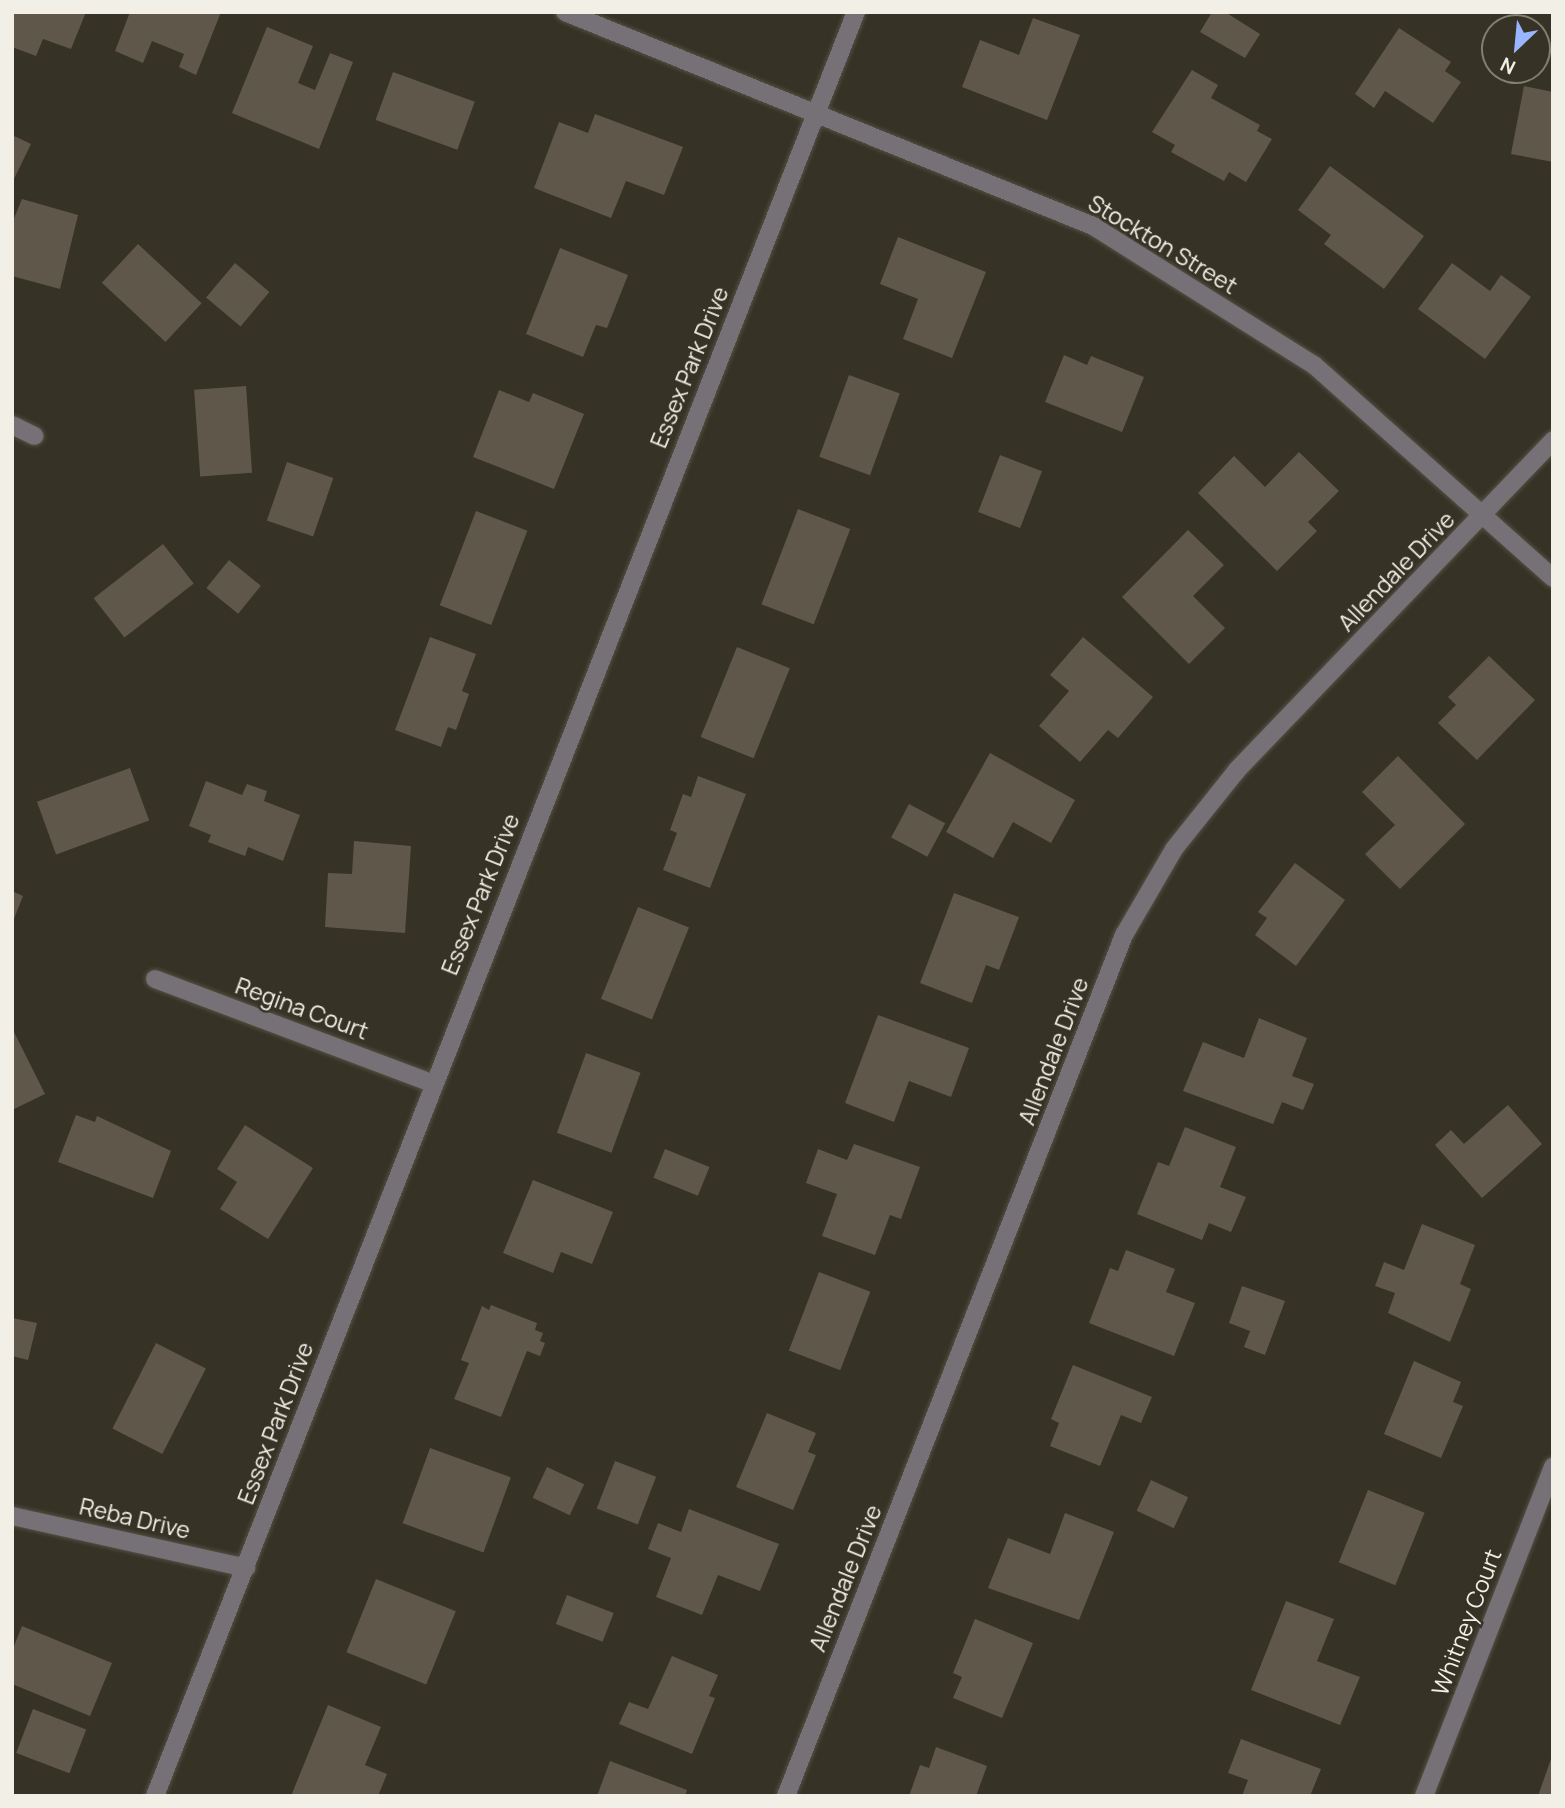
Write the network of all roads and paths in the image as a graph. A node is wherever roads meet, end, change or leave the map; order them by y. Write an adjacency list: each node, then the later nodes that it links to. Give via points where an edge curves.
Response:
1 (565, 12): 3 (street, Stockton Street)
2 (856, 12): 3 (street, Essex Park Drive)
3 (816, 111): 7 (street, Stockton Street, via 1093,226 1314,365); 10 (street, Essex Park Drive)
4 (12, 425): 5 (street)
5 (35, 436)
6 (1553, 440): 7 (street, Allendale Drive)
7 (1484, 516): 8 (street, Stockton Street); 15 (street, Allendale Drive, via 1237,771 1174,849 1124,934)
8 (1553, 578)
9 (155, 979): 10 (street, Regina Court)
10 (432, 1083): 13 (street, Essex Park Drive)
11 (1553, 1466): 16 (street, Whitney Court)
12 (12, 1516): 13 (street, Reba Drive)
13 (246, 1568): 14 (street, Essex Park Drive)
14 (155, 1796)
15 (786, 1796)
16 (1424, 1796)

